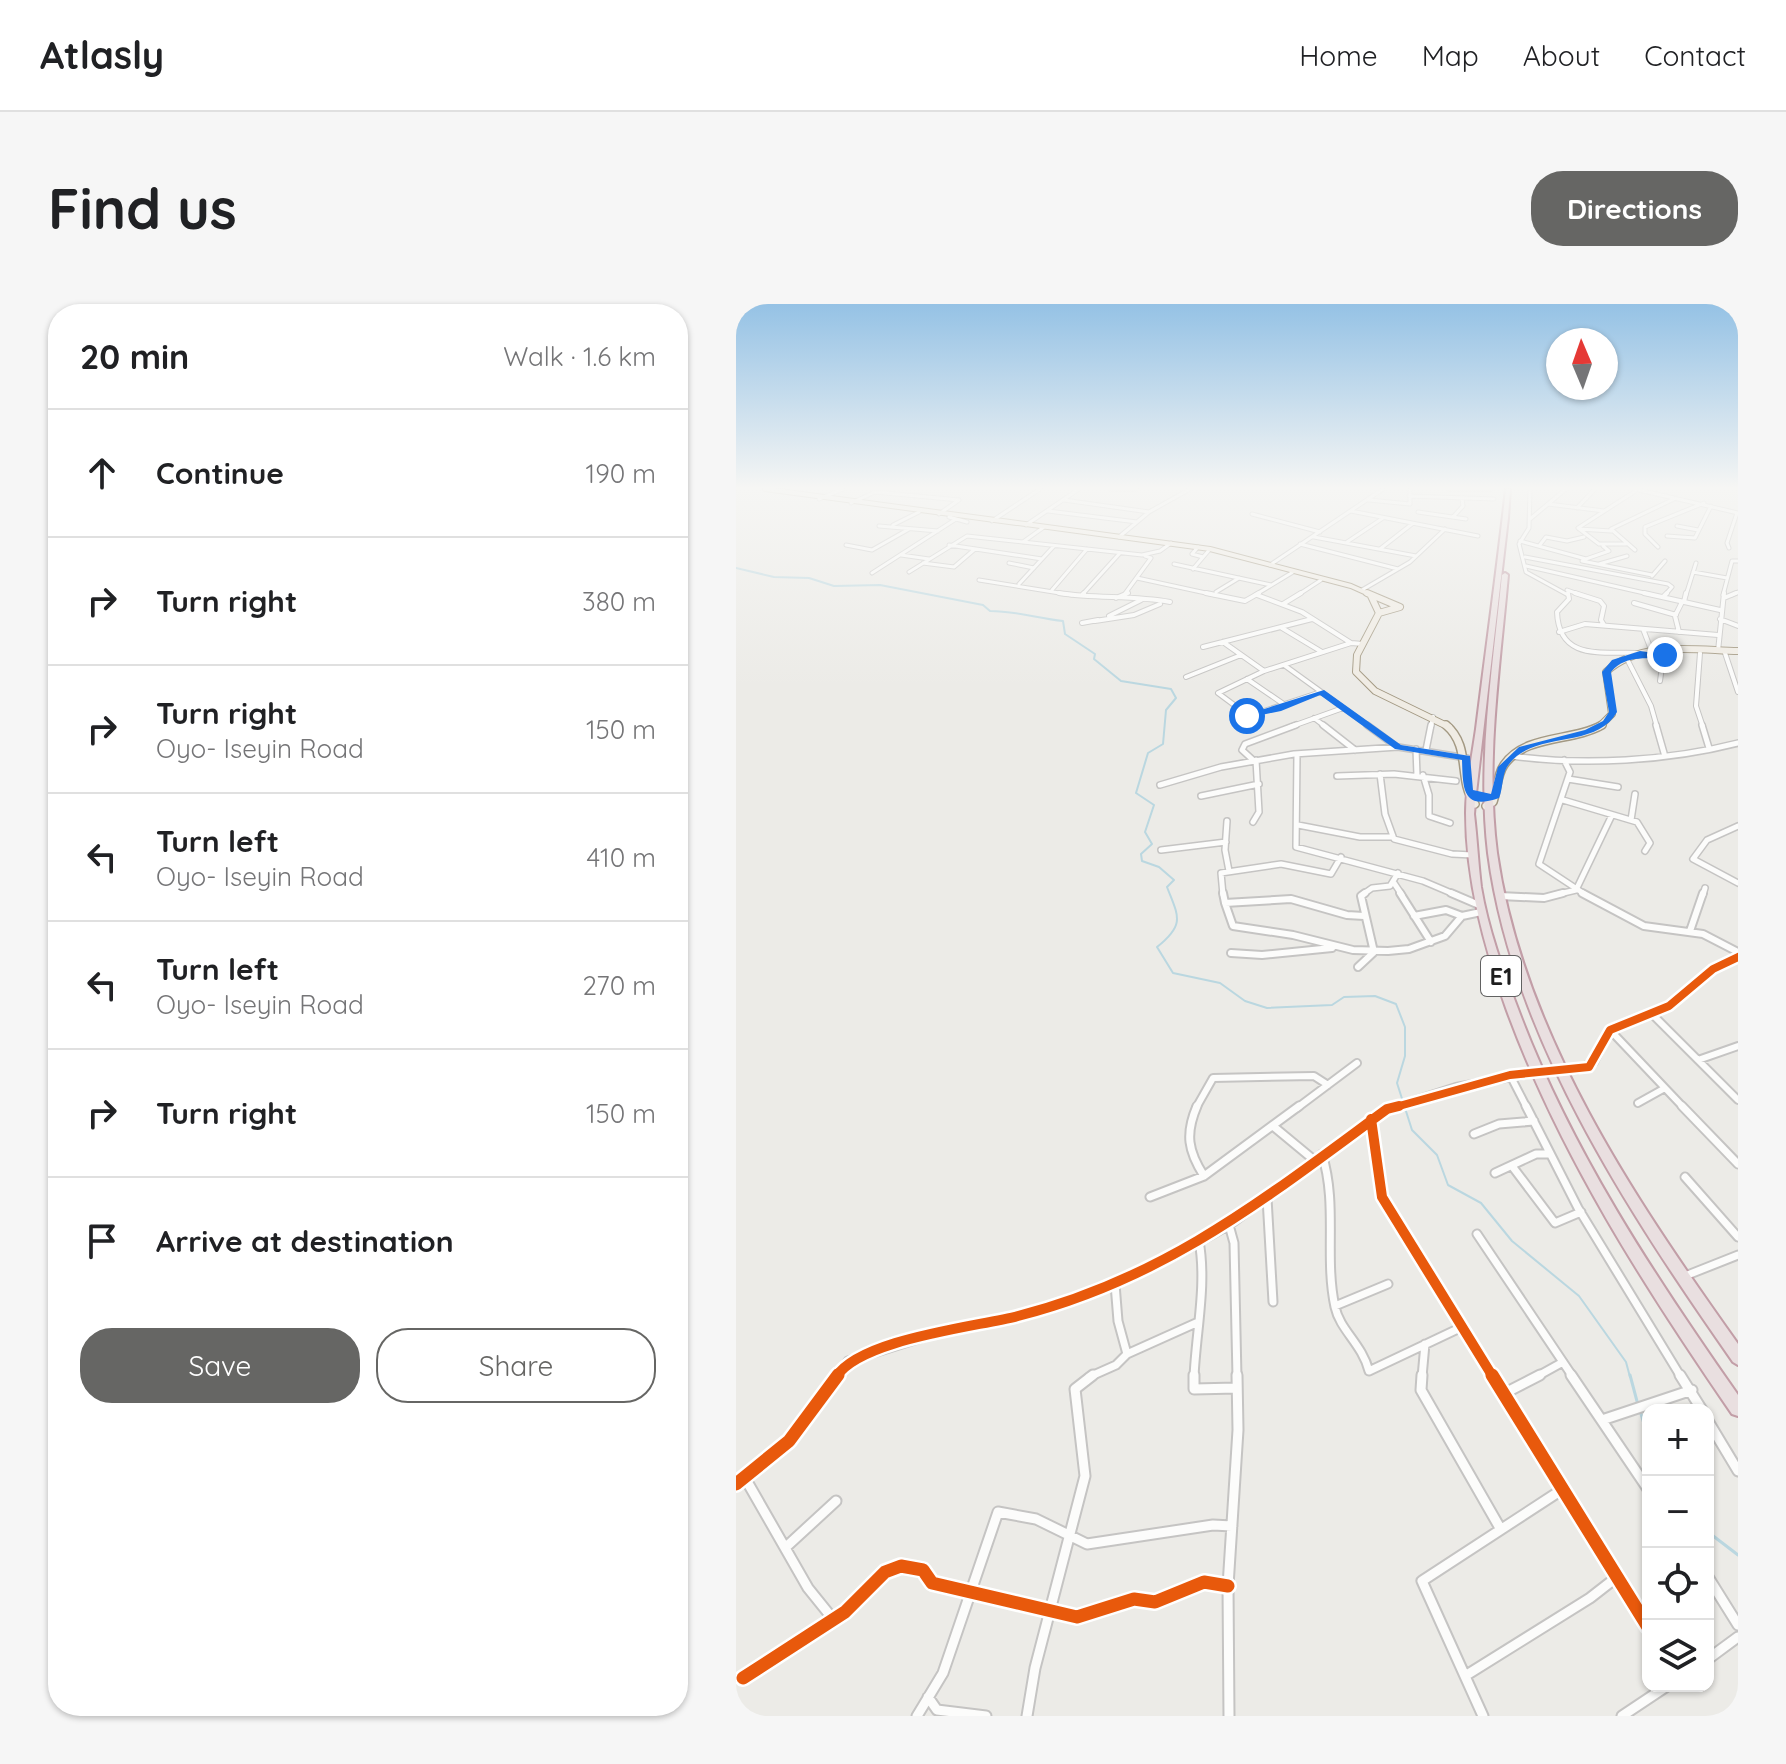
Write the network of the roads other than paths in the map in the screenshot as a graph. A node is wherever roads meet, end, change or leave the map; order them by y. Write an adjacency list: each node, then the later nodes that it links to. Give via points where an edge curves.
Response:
1 (901, 555): 23 (street); 42 (street)
2 (935, 555): 23 (street)
3 (968, 555): 28 (street, via 954,567)
4 (1011, 555): 18 (street)
5 (1046, 555): 24 (street)
6 (1082, 555): 53 (street)
7 (1118, 555): 60 (street)
8 (1142, 555): 44 (street, via 1151,558)
9 (1195, 555): 21 (street)
10 (1232, 555): 32 (main road)
11 (1284, 555): 32 (street)
12 (1343, 555): 38 (street)
13 (1410, 555): 19 (street)
14 (1504, 555): 132 (highway, E1)
15 (1504, 555): 132 (highway, E1)
16 (1568, 555): 25 (street)
17 (1598, 555): 25 (street)
18 (1018, 556): 24 (street); 35 (street, via 1009,563)
19 (1416, 556): 38 (street)
20 (1627, 556): 31 (street)
21 (1203, 557): 36 (street)
22 (1525, 557): 33 (street); 34 (street)
23 (929, 559): 28 (street)
24 (1042, 559): 35 (street)
25 (1584, 560): 31 (street); 33 (street)
26 (1665, 561): 43 (street)
27 (1738, 561): 46 (street, via 1732,562)
28 (923, 563): 39 (street)
29 (1696, 563): 41 (street)
30 (1174, 564): 36 (street)
31 (1599, 564): 43 (street)
32 (1270, 565): 37 (main road)
33 (1575, 565): 43 (street)
34 (1526, 566): 49 (street); 55 (street, via 1528,574)
35 (1034, 568): 51 (street)
36 (1193, 569): 45 (street)
37 (1283, 569): 40 (main road); 54 (main road)
38 (1399, 569): 54 (street)
39 (909, 572)
40 (1293, 572): 48 (main road); 52 (street)
41 (1693, 572): 46 (street); 68 (street)
42 (872, 573)
43 (1651, 577): 63 (street, via 1671,585)
44 (1137, 578): 50 (street); 65 (street, via 1123,597)
45 (1239, 578): 52 (street); 57 (street)
46 (1727, 578): 64 (street)
47 (979, 580): 51 (street)
48 (1321, 580): 71 (street); 73 (main road, via 1371,596)
49 (1589, 581): 58 (street); 63 (street)
50 (1164, 583): 56 (street); 57 (street)
51 (1019, 584): 53 (street)
52 (1271, 585): 61 (street)
53 (1052, 590): 60 (street)
54 (1362, 590): 73 (main road, via 1400,607)
55 (1567, 590): 58 (street); 62 (street)
56 (1155, 591)
57 (1216, 592): 61 (street, via 1245,601)
58 (1578, 592): 62 (street); 79 (street, via 1604,606)
59 (1738, 592): 64 (street)
60 (1082, 595): 65 (street)
61 (1257, 595): 75 (street)
62 (1570, 597): 83 (street, via 1557,612)
63 (1663, 597): 68 (street)
64 (1724, 598): 72 (street)
65 (1112, 599): 66 (street)
66 (1141, 600): 67 (street); 77 (street)
67 (1170, 602)
68 (1683, 602): 72 (street); 74 (street)
69 (1634, 603): 74 (street)
70 (1160, 604): 77 (street, via 1134,615)
71 (1283, 604)
72 (1720, 610): 76 (street)
73 (1379, 613): 88 (main road)
74 (1676, 615): 84 (street)
75 (1313, 619): 81 (street); 87 (street)
76 (1720, 619): 80 (street); 85 (street)
77 (1095, 621): 78 (street)
78 (1082, 623)
79 (1604, 625): 82 (street); 83 (street, via 1577,624)
80 (1738, 626)
81 (1282, 628): 86 (street); 91 (street)
82 (1643, 629): 84 (street); 90 (street)
83 (1559, 632): 94 (street, via 1576,650)
84 (1679, 632): 85 (street)
85 (1718, 635): 92 (street)
86 (1223, 642): 89 (street); 97 (street)
87 (1351, 643): 88 (street); 91 (street)
88 (1363, 644): 119 (main road, via 1355,660 1359,677 1444,723 1460,740)
89 (1203, 647)
90 (1650, 647)
91 (1322, 652): 99 (street)
92 (1721, 652): 93 (main road); 94 (main road); 96 (main road); 105 (street)
93 (1738, 652)
94 (1640, 653): 95 (main road); 98 (main road)
95 (1664, 653): 96 (main road); 103 (street)
96 (1700, 653): 112 (street, via 1696,706)
97 (1241, 655): 100 (street); 101 (street)
98 (1626, 657): 116 (street, via 1651,706); 118 (main road, via 1606,672 1613,712 1607,723)
99 (1284, 665): 100 (street); 104 (street)
100 (1264, 671): 102 (street)
101 (1186, 677)
102 (1247, 679): 106 (street); 106 (street, via 1218,694 1249,716)
103 (1660, 681)
104 (1321, 692): 106 (street); 107 (street)
105 (1738, 692)
106 (1285, 705)
107 (1343, 708): 109 (street); 111 (street)
108 (1433, 717): 114 (street)
109 (1314, 718): 115 (street); 120 (street, via 1245,744 1242,750)
110 (1738, 743): 112 (street)
111 (1398, 747): 113 (street); 115 (street)
112 (1709, 748): 116 (street)
113 (1416, 749): 114 (street); 123 (street)
114 (1426, 750): 119 (street)
115 (1356, 751): 117 (street)
116 (1664, 753): 121 (street)
117 (1297, 754): 120 (street); 139 (street)
118 (1512, 756): 121 (street); 132 (main road)
119 (1467, 758): 132 (main road)
120 (1254, 760): 127 (street); 128 (street)
121 (1564, 760): 125 (street)
122 (1380, 774): 123 (street); 124 (street); 141 (street)
123 (1420, 775): 126 (street); 138 (street, via 1429,795 1429,816)
124 (1337, 776)
125 (1568, 779): 129 (street); 133 (street)
126 (1456, 781)
127 (1259, 784): 131 (street); 137 (street, via 1259,812)
128 (1160, 785)
129 (1618, 787)
130 (1635, 794): 135 (street)
131 (1201, 796)
132 (1481, 799): 145 (highway, E1); 153 (highway, E1)
133 (1563, 800): 134 (street); 152 (street, via 1538,862)
134 (1612, 815): 135 (street); 152 (street)
135 (1631, 820): 144 (street, via 1643,826 1650,843)
136 (1227, 821): 142 (street)
137 (1253, 822)
138 (1450, 823)
139 (1298, 825): 141 (street, via 1382,841); 146 (street, via 1296,847)
140 (1738, 826): 150 (street, via 1707,840 1693,859)
141 (1392, 837): 145 (street)
142 (1226, 842): 143 (street); 147 (street)
143 (1161, 850)
144 (1645, 851)
145 (1473, 855): 155 (highway, E1)
146 (1341, 857): 147 (street, via 1331,874 1281,864); 148 (street)
147 (1229, 871): 154 (street, via 1219,879)
148 (1398, 873): 149 (street); 155 (street)
149 (1394, 883): 156 (street, via 1365,891 1360,901); 157 (street)
150 (1738, 883)
151 (1705, 888): 159 (street)
152 (1576, 890): 153 (street, via 1544,898); 159 (street, via 1644,926)
153 (1500, 896): 197 (highway, E1, via 1530,995 1587,1118)
154 (1225, 903): 156 (street, via 1291,899); 161 (street, via 1233,926)
155 (1480, 908): 158 (street); 212 (highway, E1, via 1517,1021 1584,1160 1640,1260)
156 (1364, 916): 162 (street)
157 (1414, 916): 158 (street, via 1446,910); 160 (street)
158 (1462, 916): 160 (street, via 1445,936)
159 (1690, 931): 164 (street)
160 (1431, 942): 162 (street)
161 (1335, 947): 162 (street); 163 (street)
162 (1374, 952): 165 (street)
163 (1231, 953)
164 (1738, 955): 166 (street, via 1669,1006)
165 (1358, 967)
166 (1651, 1013): 167 (street); 169 (street)
167 (1610, 1030): 171 (street, via 1594,1062); 175 (street)
168 (1738, 1046): 169 (street)
169 (1698, 1060): 176 (street)
170 (1357, 1063): 174 (street)
171 (1576, 1070)
172 (1528, 1074): 173 (street)
173 (1510, 1075): 178 (street, via 1405,1103); 179 (street)
174 (1328, 1085): 180 (street); 187 (street, via 1314,1076 1213,1078 1188,1135)
175 (1665, 1088): 177 (street); 184 (street)
176 (1738, 1100)
177 (1638, 1103)
178 (1371, 1119): 182 (street); 203 (street, via 1382,1197)
179 (1534, 1121): 181 (street, via 1499,1124); 183 (street)
180 (1273, 1126): 182 (street); 187 (street)
181 (1474, 1134)
182 (1318, 1157): 190 (street); 201 (street, via 1335,1205 1329,1268)
183 (1554, 1161): 185 (street, via 1548,1152); 191 (street)
184 (1738, 1164)
185 (1512, 1166): 186 (street); 191 (street, via 1555,1223)
186 (1495, 1173)
187 (1204, 1176): 189 (street)
188 (1685, 1177): 194 (street)
189 (1150, 1197)
190 (1267, 1198): 192 (street); 200 (street)
191 (1581, 1212): 209 (street)
192 (1229, 1225): 195 (street); 208 (street, via 1234,1243)
193 (1477, 1234): 207 (street)
194 (1738, 1237)
195 (1199, 1241): 198 (street); 202 (street, via 1204,1267)
196 (1738, 1255): 197 (street)
197 (1685, 1276): 206 (highway, E1)
198 (1115, 1284): 205 (street); 217 (street, via 1019,1316 943,1331 848,1361 789,1441)
199 (1388, 1284): 201 (street)
200 (1273, 1302)
201 (1335, 1306): 204 (street, via 1340,1323 1362,1348 1369,1371)
202 (1196, 1323): 205 (street); 208 (street, via 1194,1389)
203 (1462, 1327): 204 (street); 210 (street)
204 (1425, 1344): 221 (street, via 1421,1390)
205 (1127, 1354): 222 (street, via 1075,1389 1085,1476)
206 (1738, 1357)
207 (1563, 1362): 210 (street); 213 (street)
208 (1236, 1388): 220 (street)
209 (1692, 1390): 211 (street); 213 (street)
210 (1505, 1393): 218 (street)
211 (1699, 1404)
212 (1738, 1408)
213 (1605, 1419): 216 (street)
214 (1714, 1431): 215 (street)
215 (1738, 1471)
216 (1642, 1479)
217 (740, 1481): 223 (street)
218 (1563, 1489): 221 (street); 224 (street)
219 (836, 1501): 223 (street)
220 (1232, 1526): 222 (street, via 1087,1544); 225 (street)
221 (1500, 1528): 234 (street, via 1422,1581)
222 (1071, 1534): 227 (street, via 1036,1519 998,1512); 228 (street)
223 (786, 1547): 229 (street)
224 (1617, 1577): 230 (street); 234 (street)
225 (1228, 1586): 228 (street, via 1204,1582 1155,1602 1134,1599 1077,1617); 241 (street)
226 (1714, 1587): 231 (street)
227 (972, 1591): 228 (street); 229 (street, via 932,1583 923,1570 901,1566 885,1572); 237 (street, via 943,1673)
228 (1052, 1612): 240 (street)
229 (833, 1619): 235 (street)
230 (1644, 1620)
231 (1738, 1625)
232 (1738, 1637): 233 (street)
233 (1714, 1655)
234 (1465, 1676): 242 (street)
235 (743, 1678)
236 (1658, 1692): 243 (street)
237 (928, 1697): 238 (street); 239 (street, via 937,1710)
238 (917, 1716)
239 (986, 1716)
240 (1027, 1716)
241 (1228, 1716)
242 (1483, 1716)
243 (1622, 1716)

